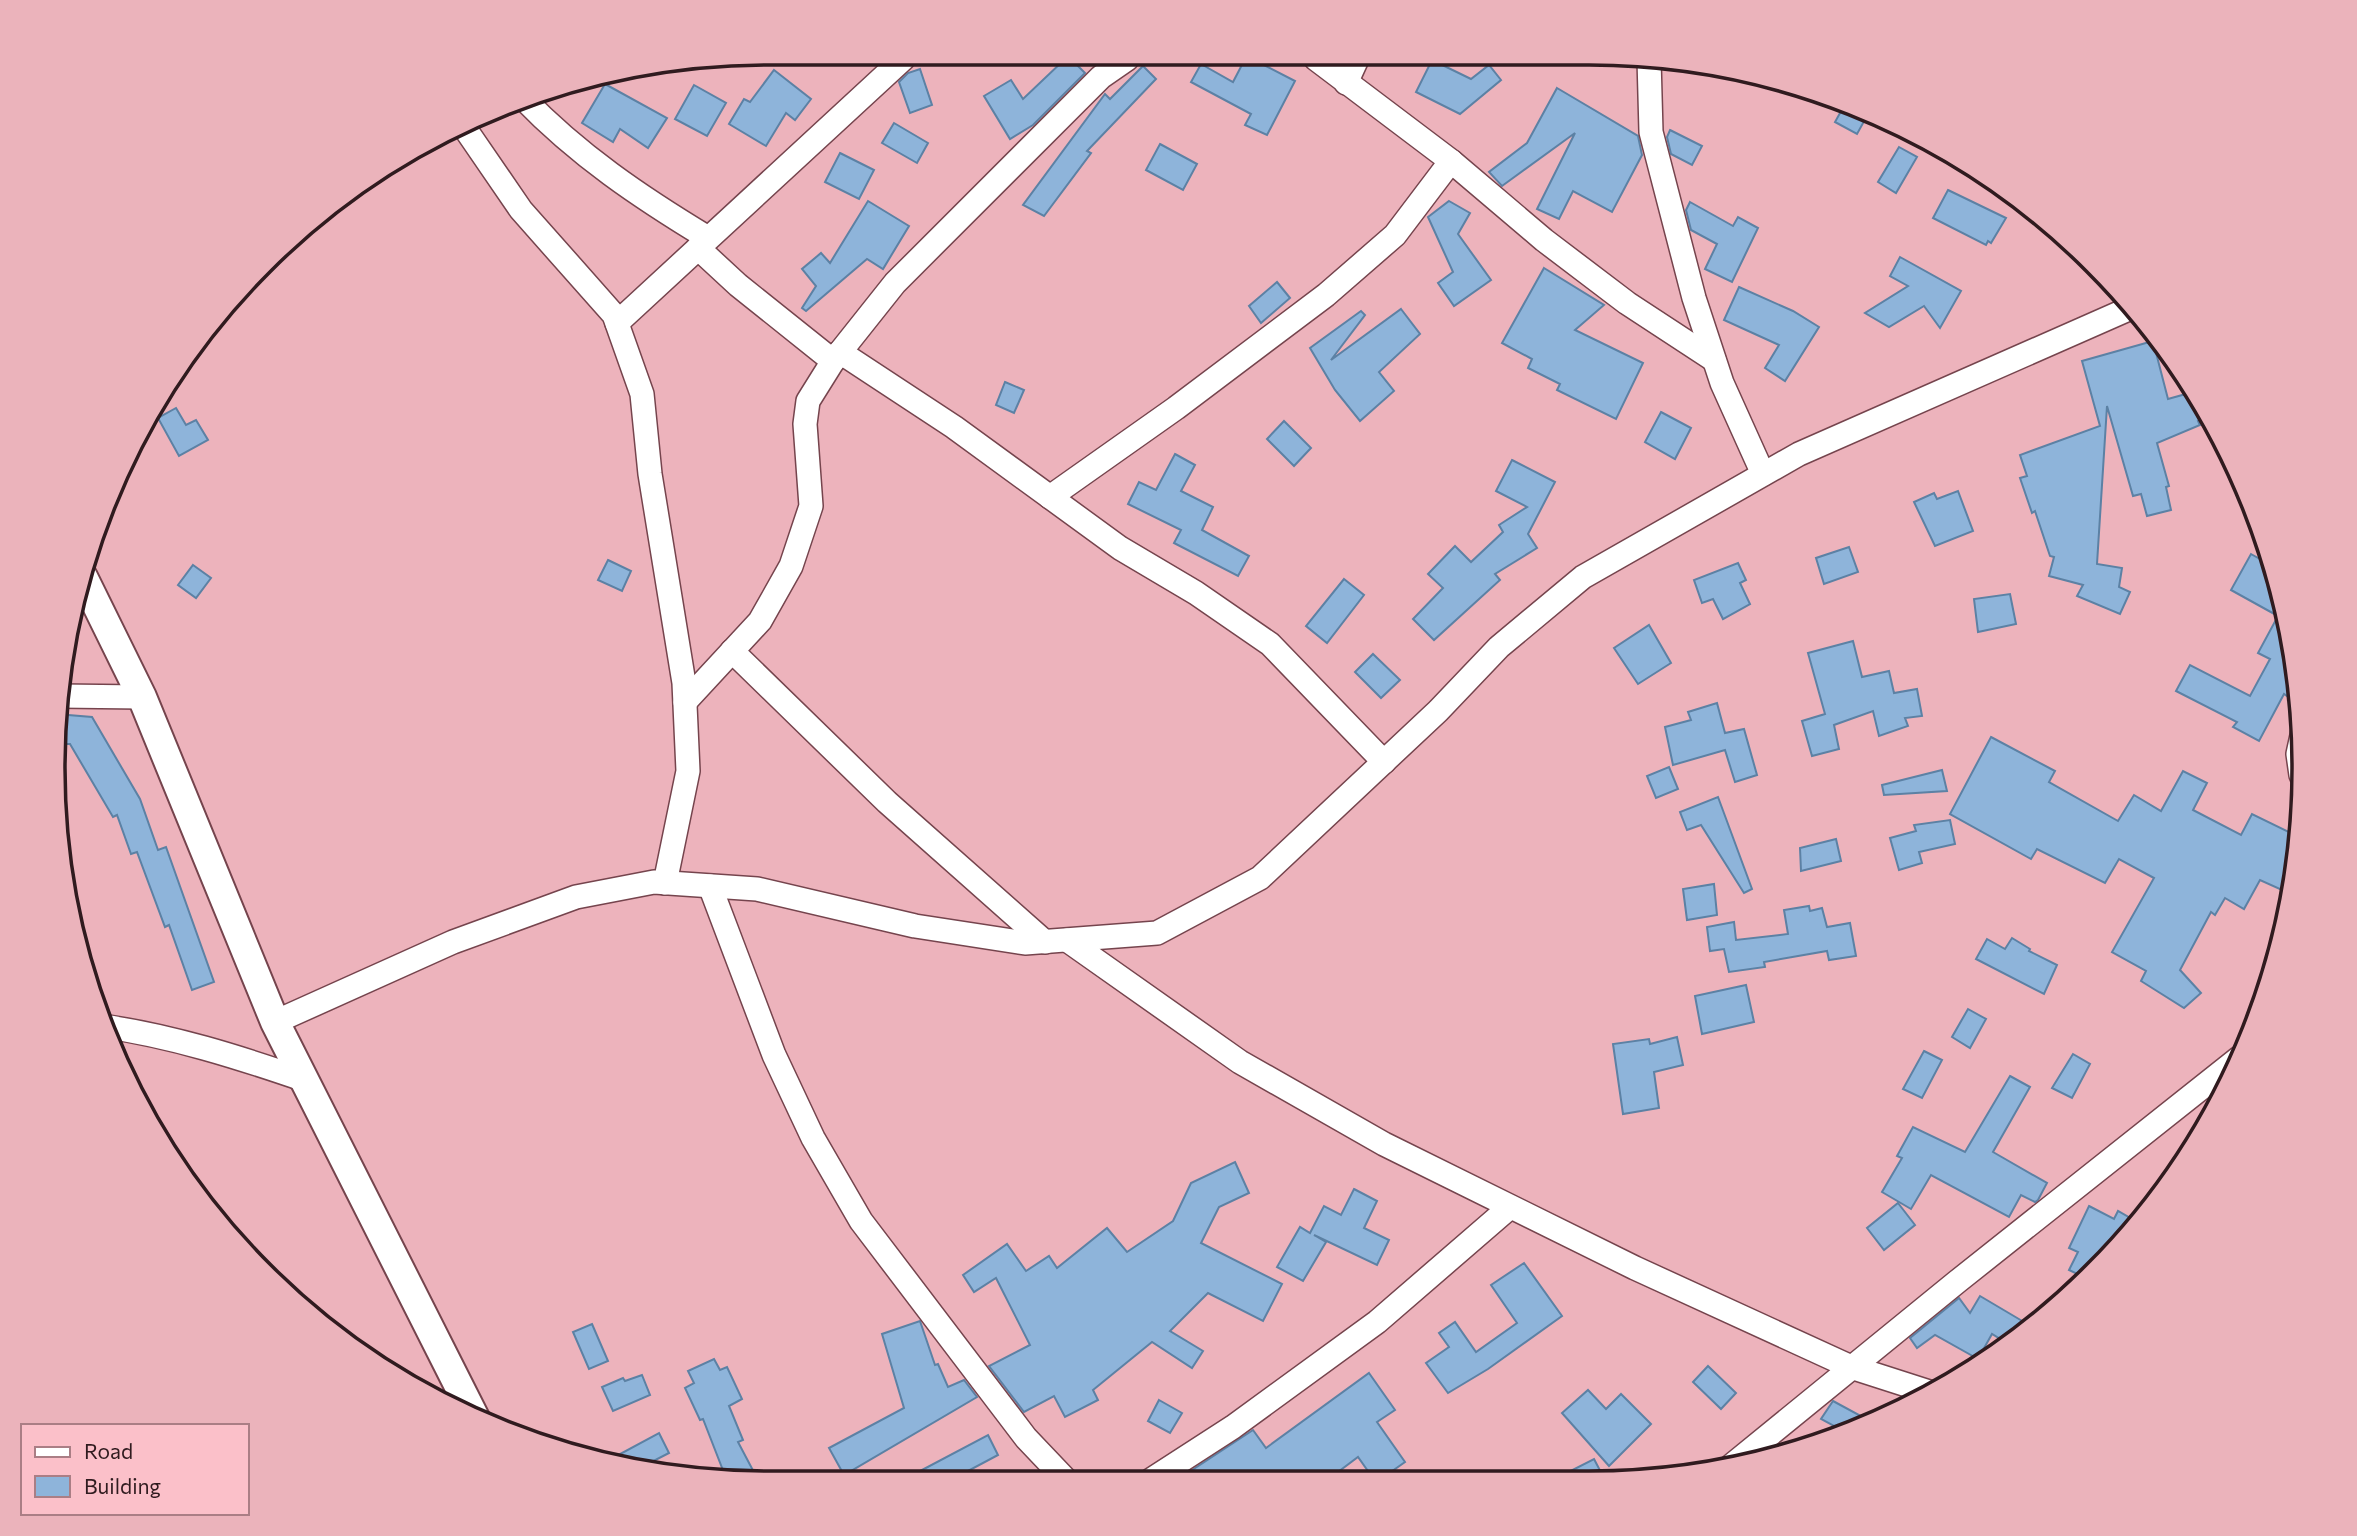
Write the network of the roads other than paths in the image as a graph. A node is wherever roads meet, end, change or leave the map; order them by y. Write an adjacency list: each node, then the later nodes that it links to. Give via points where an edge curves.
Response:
1 (896, 65): 10 (street)
2 (1119, 65): 13 (street, via 1092,86 895,283)
3 (1324, 65): 6 (street)
4 (1354, 65): 6 (street)
5 (1649, 68): 14 (street, via 1651,132)
6 (1346, 83): 9 (street)
7 (531, 106): 10 (street, via 565,140)
8 (468, 132): 12 (street, via 521,210 578,271)
9 (1451, 161): 14 (street, via 1627,303); 16 (street, via 1395,235 1326,295)
10 (703, 243): 12 (street); 13 (street)
11 (2124, 311): 15 (street)
12 (617, 323): 21 (street, via 642,394)
13 (836, 356): 16 (street, via 954,427); 18 (street, via 808,401 805,424 811,506 791,566 760,621)
14 (1714, 360): 15 (street)
15 (1763, 474): 22 (street, via 1583,577 1499,647)
16 (1050, 497): 22 (street, via 1269,644)
17 (88, 588): 20 (street)
18 (732, 651): 21 (street); 25 (street, via 887,802)
19 (69, 695): 20 (street)
20 (142, 697): 26 (street)
21 (685, 702): 23 (street, via 688,771)
22 (1384, 762): 25 (street, via 1260,878 1157,933)
23 (665, 883): 24 (street); 26 (street, via 576,897 453,942)
24 (710, 886): 25 (street, via 757,889 915,926 1025,943); 35 (street, via 774,1055 813,1138 861,1221 1026,1438)
25 (1056, 941): 30 (street, via 1240,1062 1384,1144)
26 (275, 1022): 29 (street)
27 (115, 1028): 29 (street, via 231,1055)
28 (2224, 1070): 31 (street)
29 (304, 1080): 33 (street)
30 (1510, 1207): 31 (street); 36 (street, via 1377,1322)
31 (1851, 1367): 32 (street); 34 (street)
32 (1919, 1389)
33 (468, 1404)
34 (1747, 1453)
35 (1057, 1471)
36 (1165, 1471)

